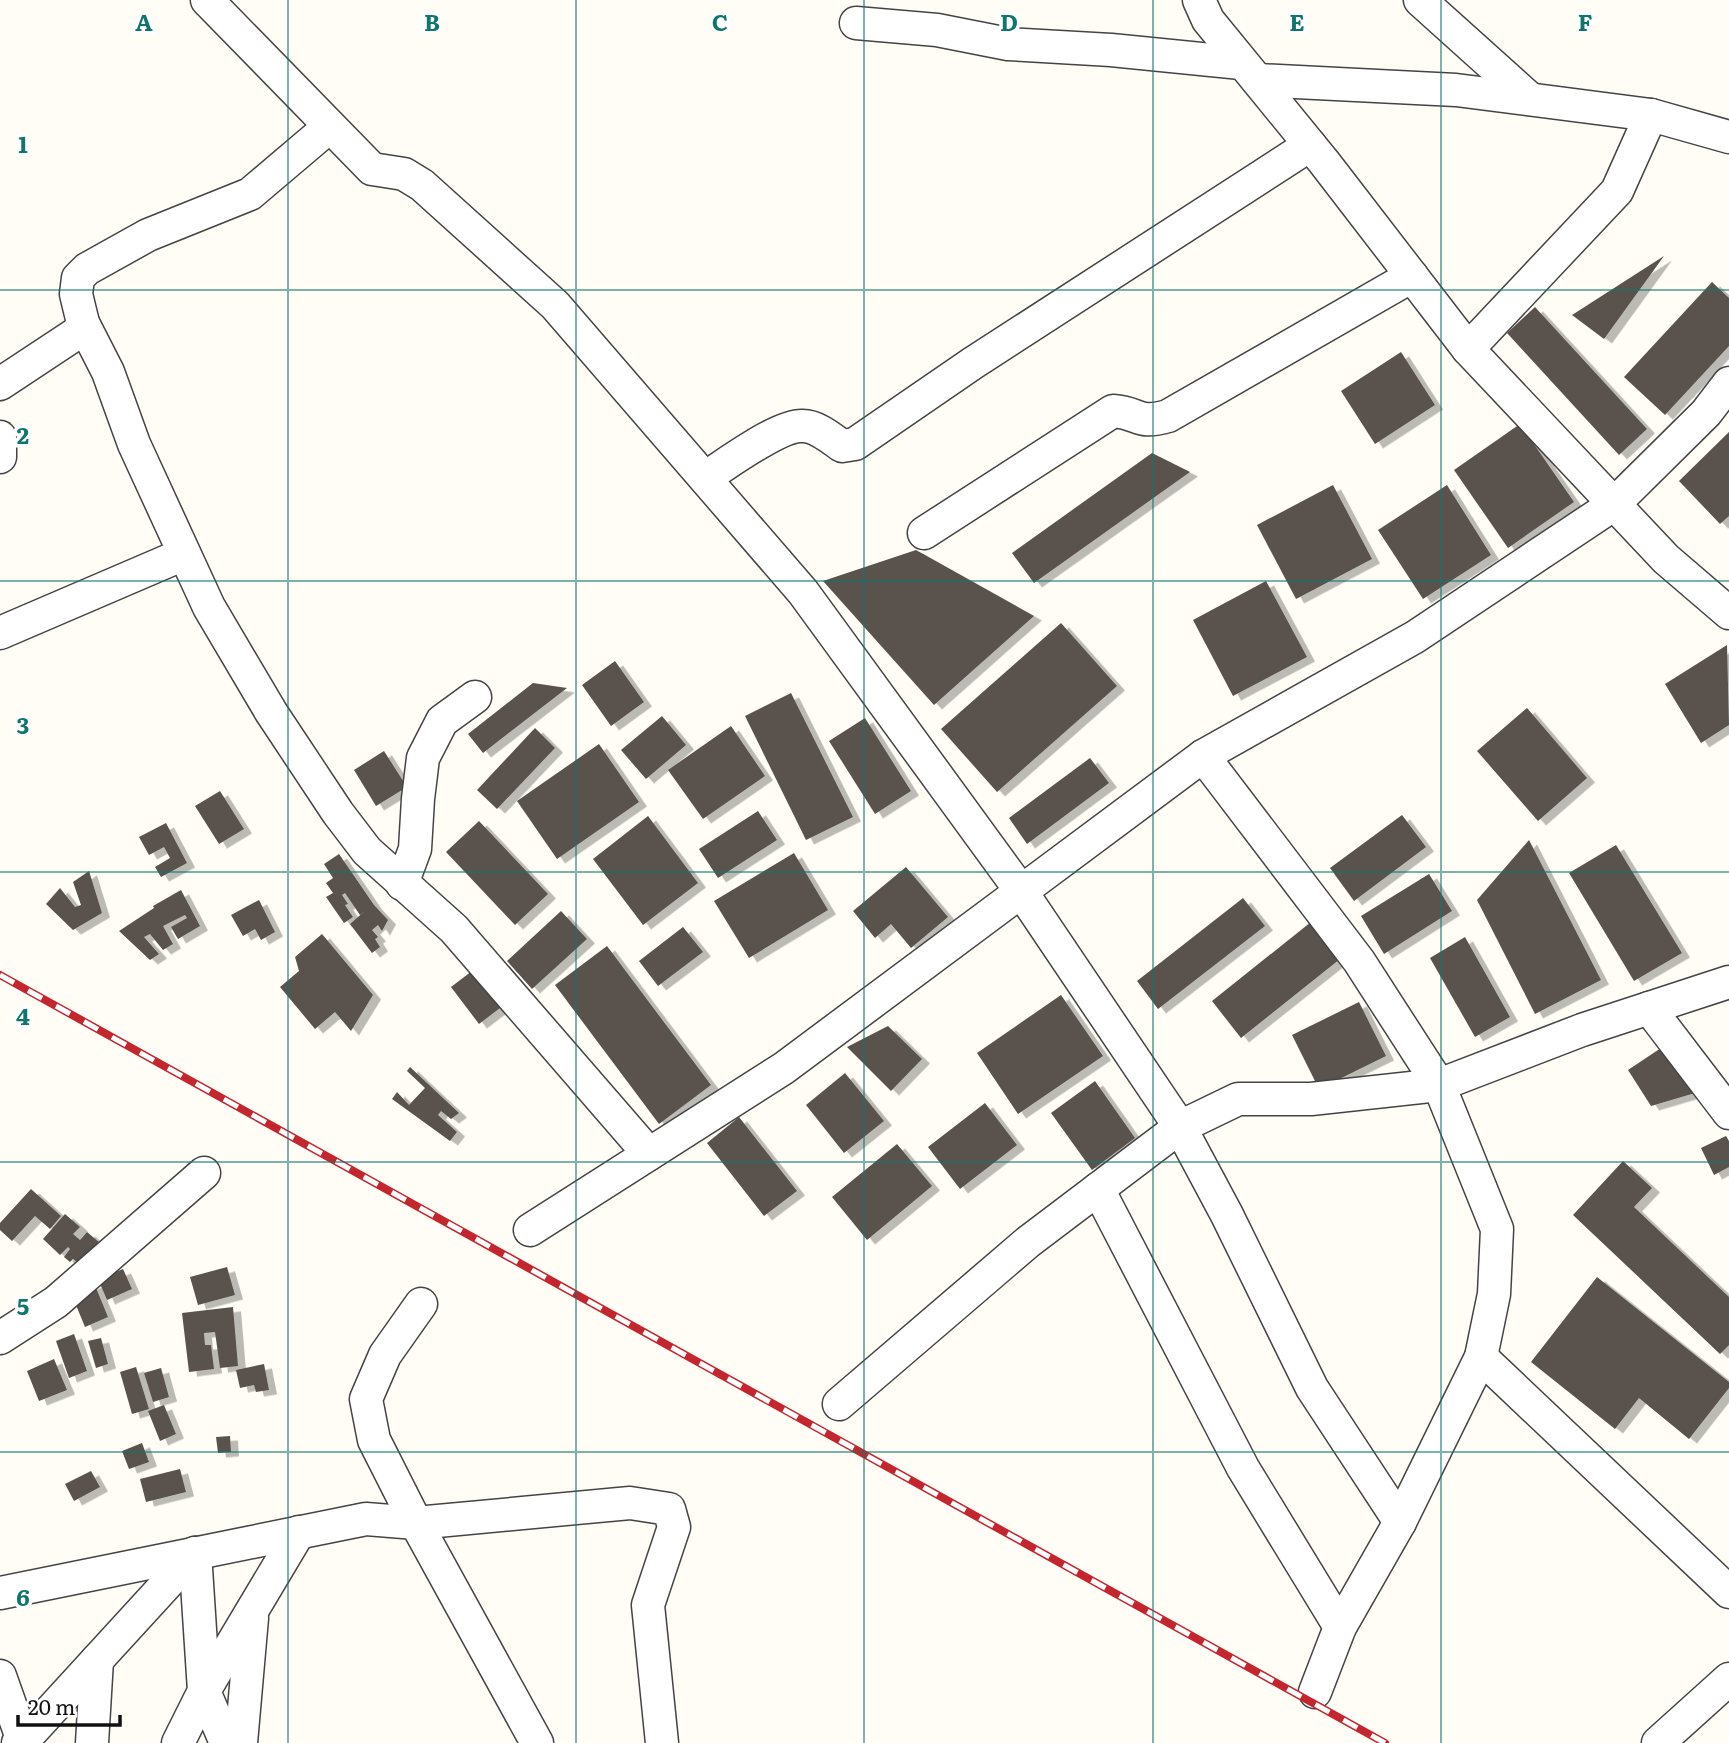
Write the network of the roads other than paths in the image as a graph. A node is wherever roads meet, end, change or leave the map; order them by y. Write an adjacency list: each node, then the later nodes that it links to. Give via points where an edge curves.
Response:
1 (207, 0): 8 (street)
2 (1199, 0): 5 (street, via 1208,20)
3 (1420, 0): 6 (street)
4 (856, 23): 5 (street, via 937,30 1008,44 1111,50)
5 (1250, 71): 6 (street); 10 (street)
6 (1530, 100): 7 (street)
7 (1651, 116): 9 (street); 13 (street, via 1617,191)
8 (329, 127): 12 (street, via 250,194 157,231 87,269 78,278 76,294); 18 (street, via 372,169 404,174 422,184 555,305)
9 (1729, 137)
10 (1310, 145): 11 (street); 18 (street, via 855,444 842,446 805,425 785,428)
11 (1412, 276): 13 (street); 20 (street, via 1168,416 1150,421 1113,411)
12 (83, 323): 15 (street, via 68,341); 21 (street)
13 (1468, 349): 19 (street)
14 (1729, 383): 19 (street, via 1706,413)
15 (0, 384)
16 (0, 437): 17 (street)
17 (0, 457)
18 (706, 477): 27 (street, via 803,592)
19 (1613, 505): 22 (street); 25 (street, via 1415,637)
20 (923, 533)
21 (184, 554): 23 (street); 26 (street, via 209,607 271,712 353,832)
22 (1729, 613)
23 (0, 633)
24 (475, 697): 26 (street, via 442,721 423,758 415,849)
25 (1203, 756): 27 (street); 30 (street, via 1359,961)
26 (402, 884): 33 (street, via 454,929)
27 (1021, 891): 32 (street); 33 (street, via 783,1068)
28 (1729, 982): 29 (street)
29 (1649, 1008): 30 (street); 31 (street)
30 (1439, 1085): 32 (street, via 1311,1099 1238,1099); 39 (street, via 1497,1229 1494,1294)
31 (1729, 1113)
32 (1180, 1127): 35 (street); 42 (street, via 1312,1388)
33 (649, 1154): 36 (street)
34 (204, 1173): 38 (street, via 56,1302)
35 (1098, 1189): 40 (street, via 1028,1242); 48 (street, via 1242,1468)
36 (530, 1230)
37 (421, 1304): 41 (street, via 385,1355 366,1399 374,1440)
38 (0, 1338)
39 (1481, 1357): 42 (street); 46 (street)
40 (839, 1404)
41 (416, 1522): 43 (street, via 366,1519); 59 (street); 60 (street, via 630,1503 669,1509 674,1527 648,1605)
42 (1400, 1522): 48 (street)
43 (299, 1532): 44 (street); 47 (street)
44 (195, 1553): 45 (street); 49 (street); 52 (street)
45 (0, 1592)
46 (1729, 1592)
47 (253, 1609): 52 (street); 58 (street)
48 (1340, 1627): 53 (street)
49 (97, 1660): 54 (street); 55 (street)
50 (0, 1676): 54 (street)
51 (1729, 1679): 61 (street)
52 (204, 1691): 56 (street); 57 (street)
53 (1315, 1692)
54 (22, 1743)
55 (92, 1743)
56 (178, 1743)
57 (226, 1743)
58 (241, 1743)
59 (537, 1743)
60 (662, 1743)
61 (1658, 1743)

